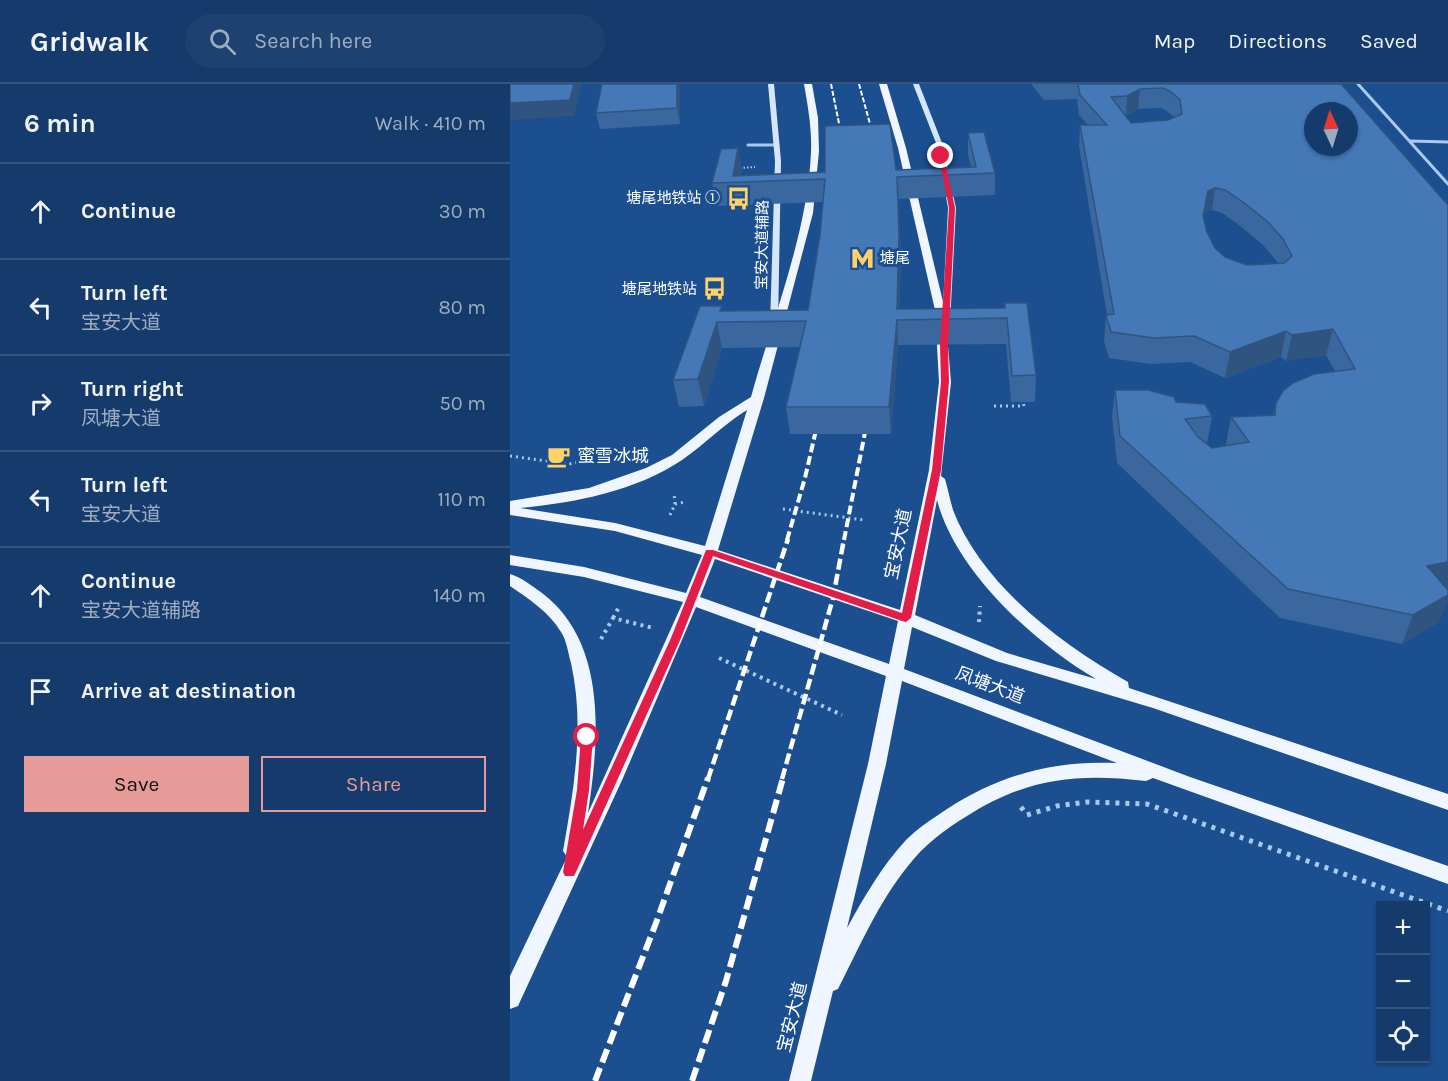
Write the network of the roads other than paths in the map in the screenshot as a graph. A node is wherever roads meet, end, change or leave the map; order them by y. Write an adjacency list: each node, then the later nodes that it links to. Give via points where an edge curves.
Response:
1 (771, 84): 9 (main road, 宝安大道辅路)
2 (808, 84): 11 (main road, via 817,132 816,171 810,212)
3 (883, 84): 12 (main road, 宝安大道, via 940,310)
4 (916, 84): 12 (main road, via 939,143 952,208)
5 (1358, 84): 6 (street)
6 (1409, 141): 7 (street); 10 (street)
7 (1448, 142)
8 (748, 145): 9 (street)
9 (777, 145): 11 (main road, 宝安大道辅路)
10 (1448, 184)
11 (774, 335): 13 (main road)
12 (944, 346): 14 (main road, 宝安大道, via 945,382)
13 (758, 398): 15 (main road, via 669,462 630,480 561,498); 17 (main road)
14 (936, 470): 21 (main road, 宝安大道); 23 (main road, via 940,492 956,530 1005,597 1081,662)
15 (510, 505)
16 (510, 511): 17 (main road, 凤塘大道, via 615,527)
17 (710, 552): 20 (main road); 21 (main road, 凤塘大道)
18 (510, 560): 20 (main road, 凤塘大道, via 584,572)
19 (510, 579): 26 (main road, via 541,600 569,630 584,678 587,704 583,790)
20 (691, 599): 22 (main road, 凤塘大道); 26 (main road)
21 (906, 618): 22 (main road, 宝安大道); 23 (main road, 凤塘大道, via 1002,657)
22 (895, 672): 24 (main road, 凤塘大道); 29 (main road, 宝安大道)
23 (1157, 703): 25 (main road, 凤塘大道)
24 (1184, 782): 27 (main road, 凤塘大道); 29 (main road, via 1110,770 1064,770 1018,780 975,800 913,846 879,892)
25 (1448, 802)
26 (570, 872): 28 (main road)
27 (1448, 875)
28 (510, 999)
29 (820, 1000): 30 (main road, 宝安大道)
30 (800, 1081)

